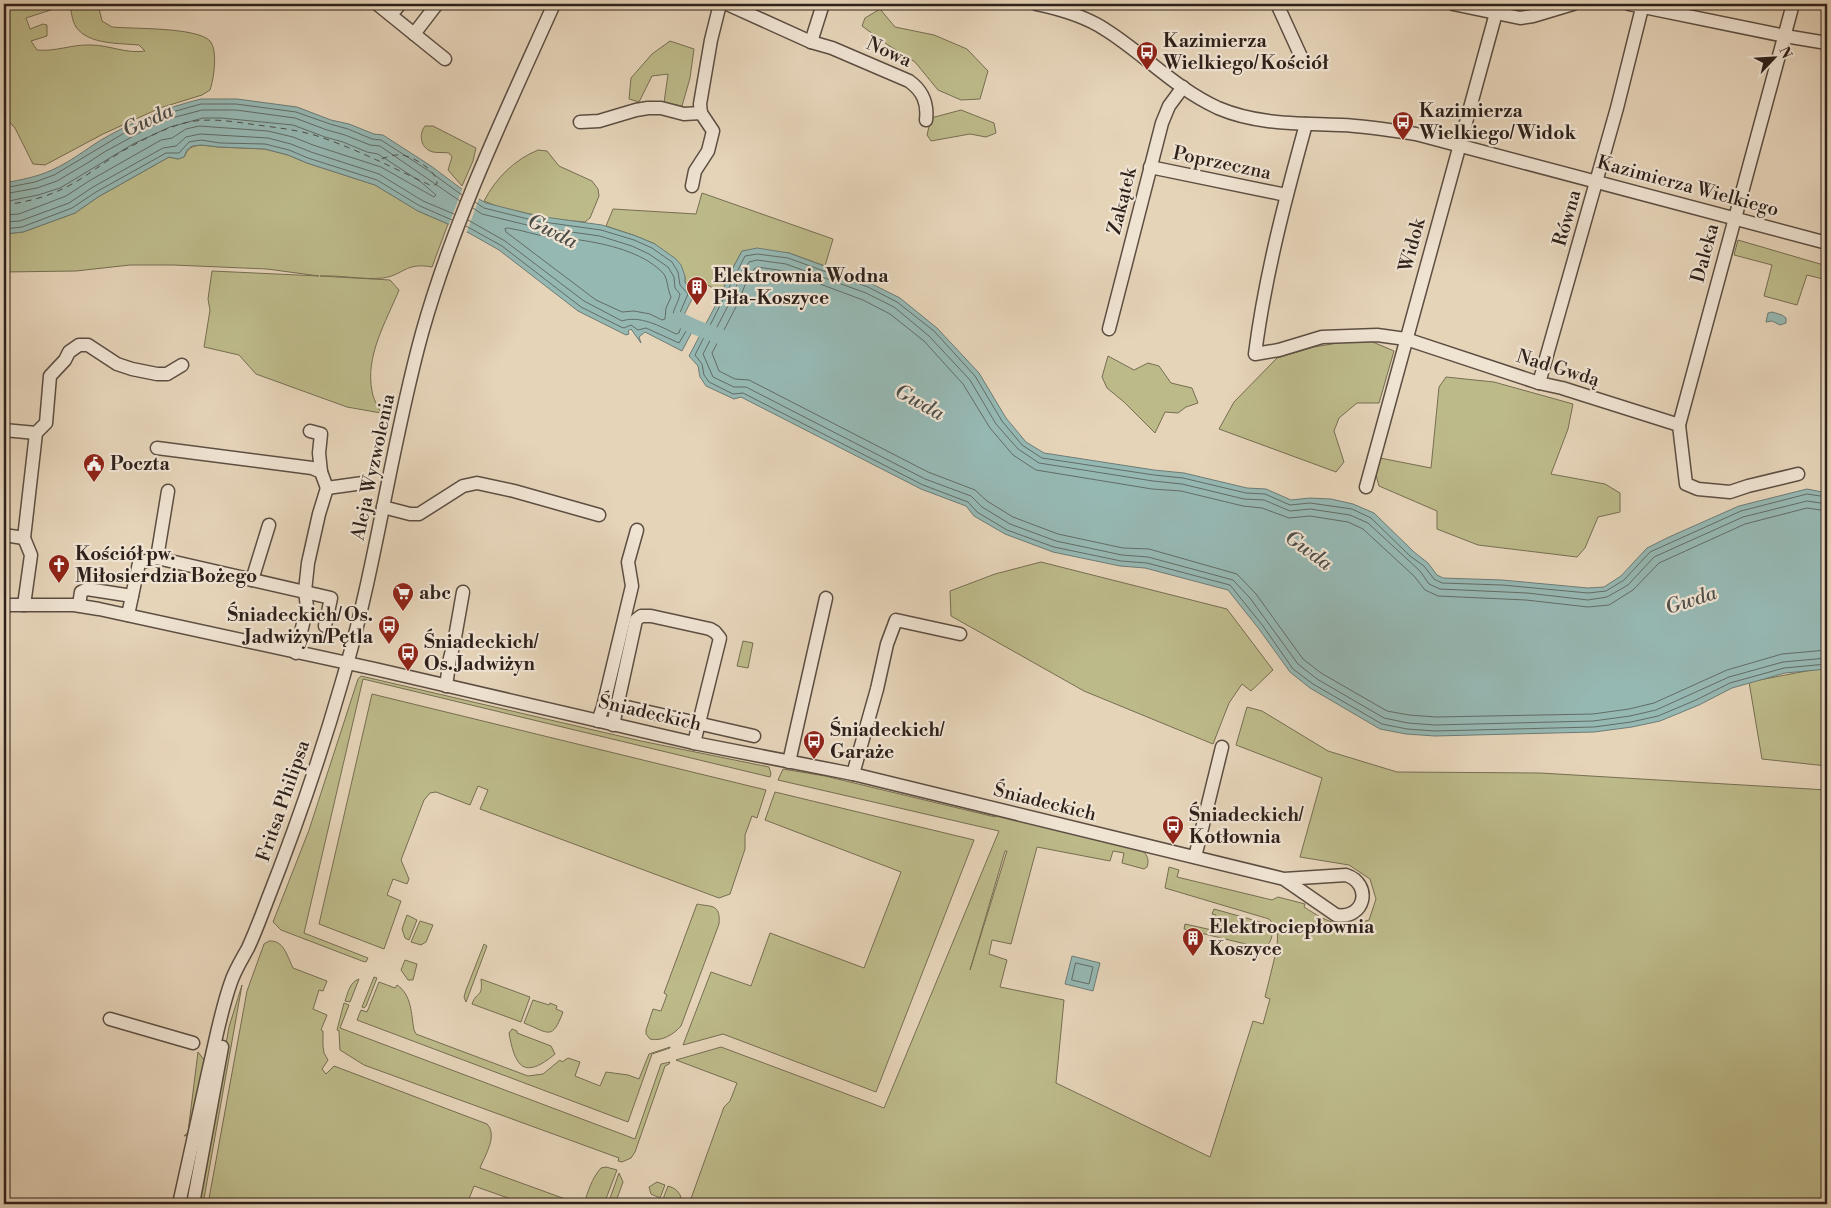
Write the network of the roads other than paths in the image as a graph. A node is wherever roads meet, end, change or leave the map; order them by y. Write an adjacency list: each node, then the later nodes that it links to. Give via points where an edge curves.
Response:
1 (377, 4): 17 (street)
2 (400, 4): 17 (street)
3 (438, 4): 18 (street)
4 (554, 4): 51 (street, Aleja Wyzwolenia, via 475,184 439,278 410,383)
5 (720, 4): 25 (street, via 711,40)
6 (727, 4): 20 (street, Nowa)
7 (823, 4): 20 (street)
8 (1036, 4): 15 (street, Kazimierza Wielkiego)
9 (1276, 4): 23 (street)
10 (1453, 4): 16 (street)
11 (1573, 4): 16 (street, via 1520,18)
12 (1629, 4): 14 (street)
13 (1793, 4): 19 (street, Daleka)
14 (1643, 6): 19 (street); 31 (street, Równa)
15 (1074, 9): 24 (street, Kazimierza Wielkiego)
16 (1496, 13): 29 (street, Widok)
17 (391, 15): 18 (street)
18 (414, 34): 22 (street)
19 (1784, 36): 21 (street); 34 (street, Daleka)
20 (811, 42): 26 (street, Nowa, via 909,81 924,97)
21 (1827, 43)
22 (444, 58)
23 (1303, 61)
24 (1183, 87): 28 (street, Kazimierza Wielkiego, via 1231,113 1269,122); 30 (street, Zakątek, via 1165,113)
25 (701, 113): 27 (street, via 684,114 648,108 599,121); 32 (street, via 713,131)
26 (926, 120)
27 (580, 122)
28 (1306, 124): 29 (street, Kazimierza Wielkiego, via 1384,129); 33 (street)
29 (1459, 145): 31 (street, Kazimierza Wielkiego); 37 (street, Widok)
30 (1150, 167): 33 (street, Poprzeczna); 36 (street, Zakątek)
31 (1597, 182): 34 (street, Kazimierza Wielkiego); 39 (street, Równa)
32 (692, 186)
33 (1286, 195): 37 (street, Nad Gwdą, via 1261,308 1255,354 1322,337 1377,335)
34 (1734, 218): 35 (street, Kazimierza Wielkiego); 40 (street, Daleka)
35 (1827, 243)
36 (1109, 329)
37 (1406, 339): 39 (street, Nad Gwdą); 48 (street, Widok)
38 (182, 365): 43 (street, via 166,374 157,374 118,364 88,345 79,346 69,352 50,376 46,423)
39 (1539, 383): 40 (street, Nad Gwdą)
40 (1679, 425): 46 (street, via 1686,484 1698,489 1730,492)
41 (4, 430): 43 (street)
42 (310, 431): 45 (street, via 321,434)
43 (36, 433): 56 (street)
44 (157, 448): 45 (street, via 312,468)
45 (321, 472): 49 (street)
46 (1798, 474)
47 (363, 483): 49 (street)
48 (1366, 487)
49 (327, 488): 59 (street, via 308,563)
50 (168, 491): 57 (street)
51 (383, 507): 52 (street, via 419,514 463,486 477,483 514,490); 70 (street, Aleja Wyzwolenia)
52 (599, 515)
53 (269, 525): 58 (street)
54 (638, 530): 73 (street, via 628,562 632,586)
55 (4, 535): 56 (street)
56 (24, 538): 64 (street, via 30,555)
57 (157, 558): 58 (street); 61 (street, via 139,563)
58 (252, 580): 59 (street)
59 (305, 591): 67 (street, via 331,598); 69 (street, via 307,608)
60 (463, 592): 71 (street)
61 (132, 596): 65 (street, via 87,589 81,592); 66 (street)
62 (826, 598): 79 (street)
63 (4, 605): 64 (street, Śniadeckich)
64 (24, 605): 65 (street, Śniadeckich)
65 (79, 606): 66 (street, Śniadeckich)
66 (128, 615): 69 (street, Śniadeckich)
67 (325, 626)
68 (960, 634): 80 (street, via 896,620)
69 (296, 653): 70 (street, Śniadeckich)
70 (348, 664): 71 (street, Śniadeckich); 83 (street, Fritsa Philipsa, via 300,814)
71 (446, 686): 73 (street, Śniadeckich)
72 (618, 705): 74 (street); 74 (street, via 638,618 648,616 713,630 720,638); 75 (street)
73 (598, 721): 75 (street, Śniadeckich)
74 (698, 723): 76 (street); 77 (street)
75 (613, 725): 77 (street, Śniadeckich)
76 (754, 736)
77 (694, 743): 79 (street, Śniadeckich)
78 (1222, 747): 81 (street)
79 (789, 762): 80 (street, Śniadeckich)
80 (853, 774): 81 (street, Śniadeckich)
81 (1196, 857): 82 (street, Śniadeckich)
82 (1284, 879): 82 (street, via 1336,915 1354,912 1362,900 1360,885 1346,875)
83 (248, 948): 86 (street, Fritsa Philipsa, via 232,980 222,1013); 87 (street, Fritsa Philipsa, via 230,1006)
84 (110, 1019): 85 (street)
85 (193, 1042)
86 (179, 1204)
87 (193, 1204)

